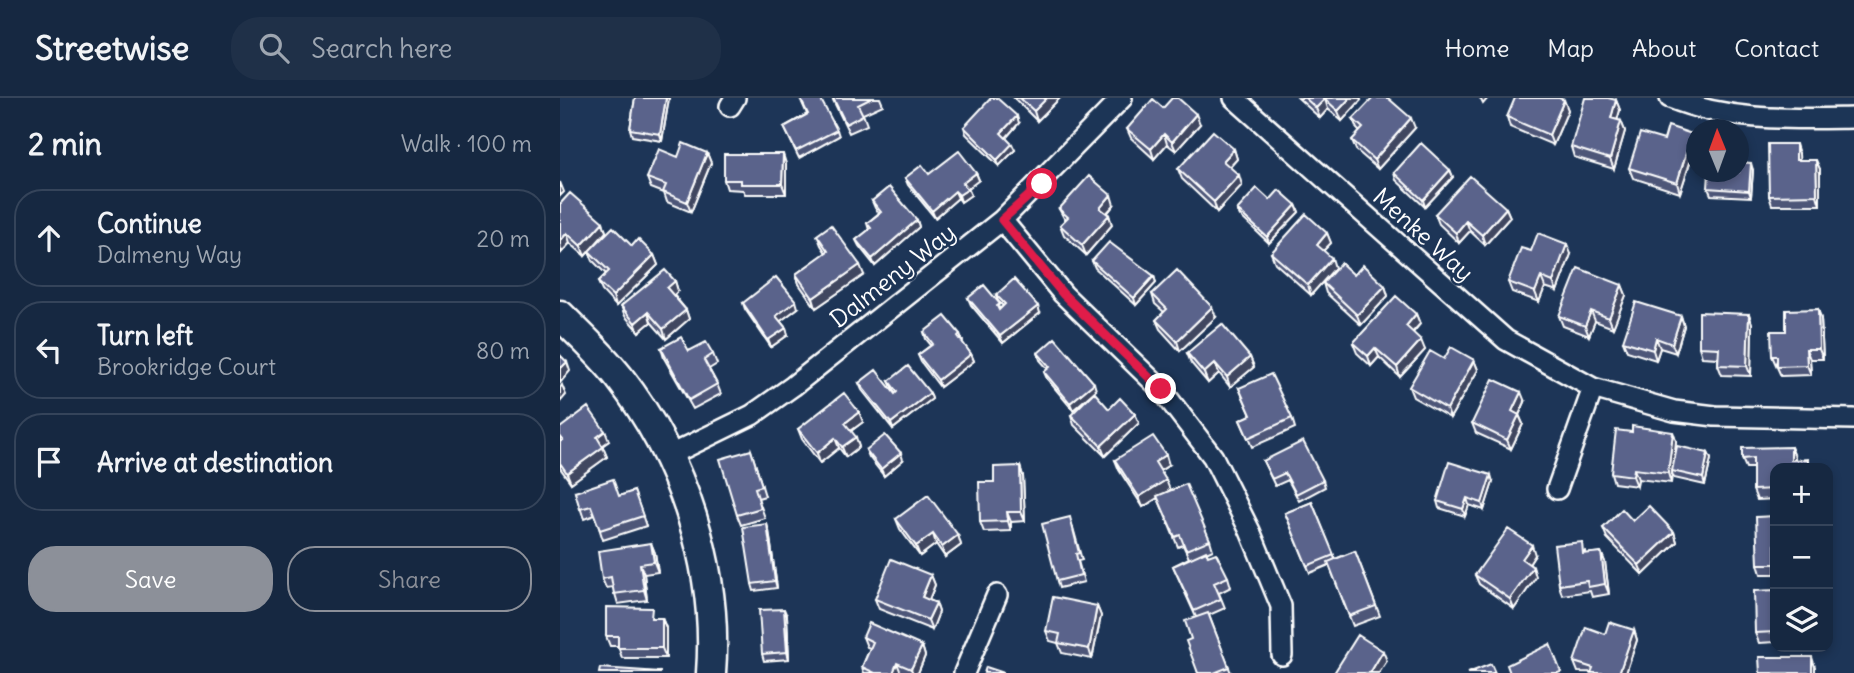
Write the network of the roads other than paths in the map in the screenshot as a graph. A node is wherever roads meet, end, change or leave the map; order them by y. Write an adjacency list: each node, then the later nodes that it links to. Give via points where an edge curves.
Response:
1 (1122, 98): 5 (street, Dalmeny Way)
2 (1234, 98): 7 (street, Menke Way, via 1497,333)
3 (1670, 98): 4 (street, via 1735,116)
4 (1854, 118)
5 (1002, 220): 9 (street, Dalmeny Way, via 783,394 711,438); 12 (street, via 1063,294 1161,389 1213,457 1280,606)
6 (560, 315): 9 (street, via 620,378)
7 (1593, 388): 8 (street, Menke Way, via 1674,411 1716,416); 10 (street)
8 (1854, 419)
9 (668, 456): 13 (street, via 700,544 709,600)
10 (1557, 489)
11 (998, 595): 14 (street)
12 (1282, 655)
13 (711, 673)
14 (964, 673)

